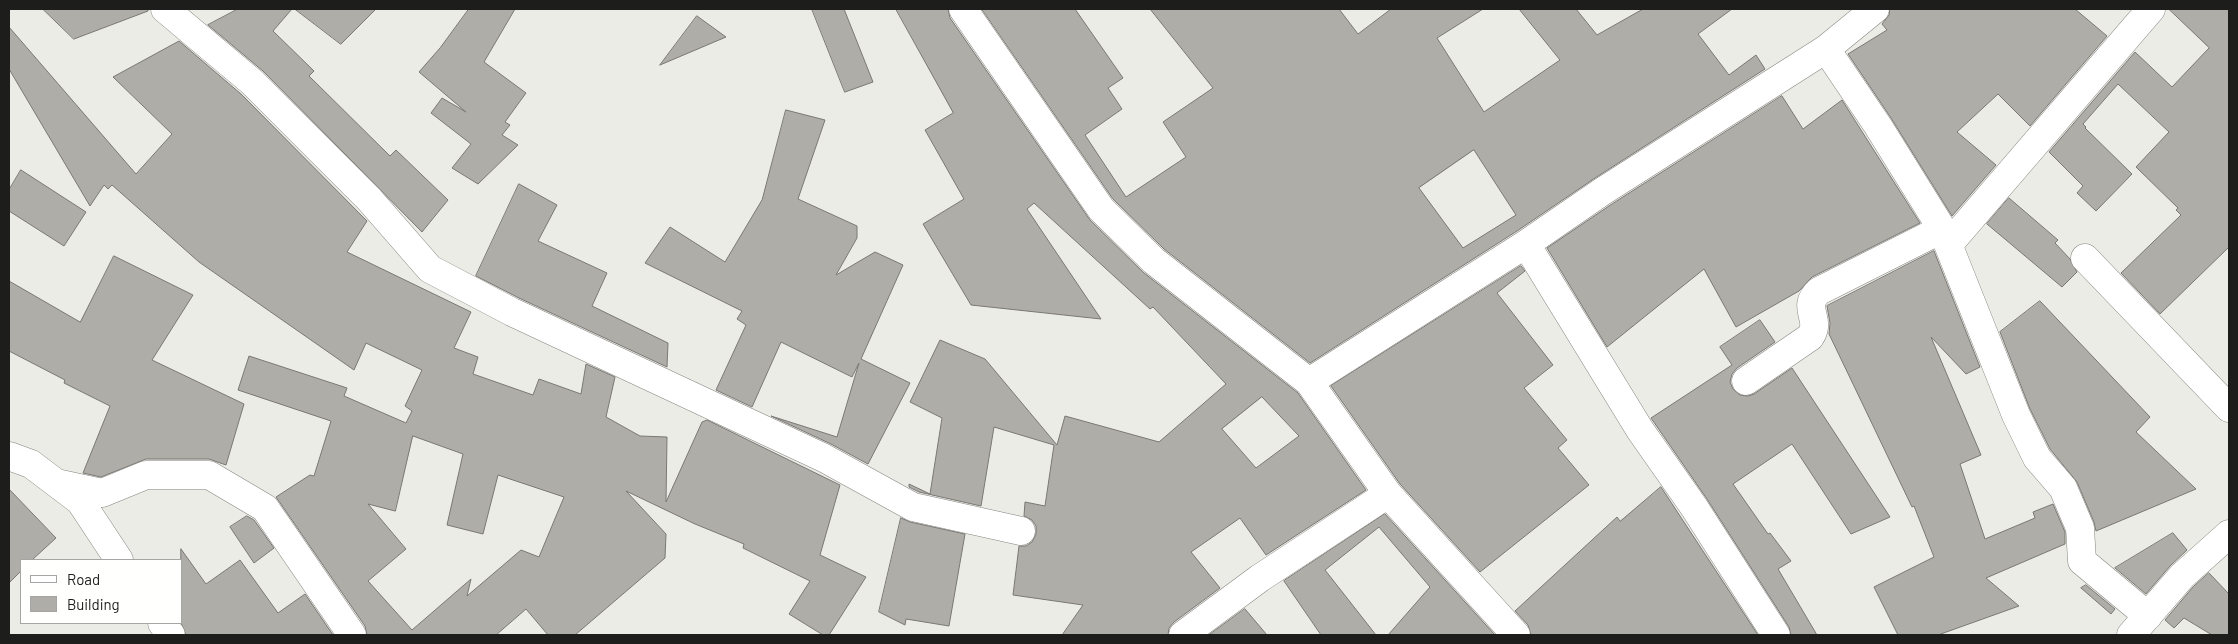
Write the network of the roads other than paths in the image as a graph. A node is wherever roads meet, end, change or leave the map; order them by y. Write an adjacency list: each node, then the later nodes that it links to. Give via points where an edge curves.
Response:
1 (166, 9): 15 (street, via 252,82 369,199 430,269 512,312 824,458 913,507)
2 (963, 9): 10 (street, via 1101,209 1154,261)
3 (1875, 9): 5 (street)
4 (2151, 9): 6 (street)
5 (1826, 49): 6 (street, via 1878,126); 7 (street, via 1602,190)
6 (1945, 237): 9 (street, via 1820,291 1810,304 1815,325 1810,337); 19 (street, via 2016,415 2037,458 2062,488 2080,528 2082,561)
7 (1526, 244): 10 (street); 24 (street, via 1640,430)
8 (2085, 258): 11 (street)
9 (1746, 381)
10 (1310, 382): 14 (street)
11 (2229, 408)
12 (9, 456): 13 (street, via 31,464)
13 (56, 483): 17 (street, via 80,501); 21 (street, via 102,493 146,475 209,475 265,508)
14 (1388, 494): 22 (street, via 1260,578); 23 (street)
15 (1021, 531)
16 (2229, 534): 19 (street, via 2182,576)
17 (118, 559)
18 (163, 624): 20 (street)
19 (2139, 626)
20 (171, 635)
21 (352, 635)
22 (1183, 635)
23 (1516, 635)
24 (1776, 635)

